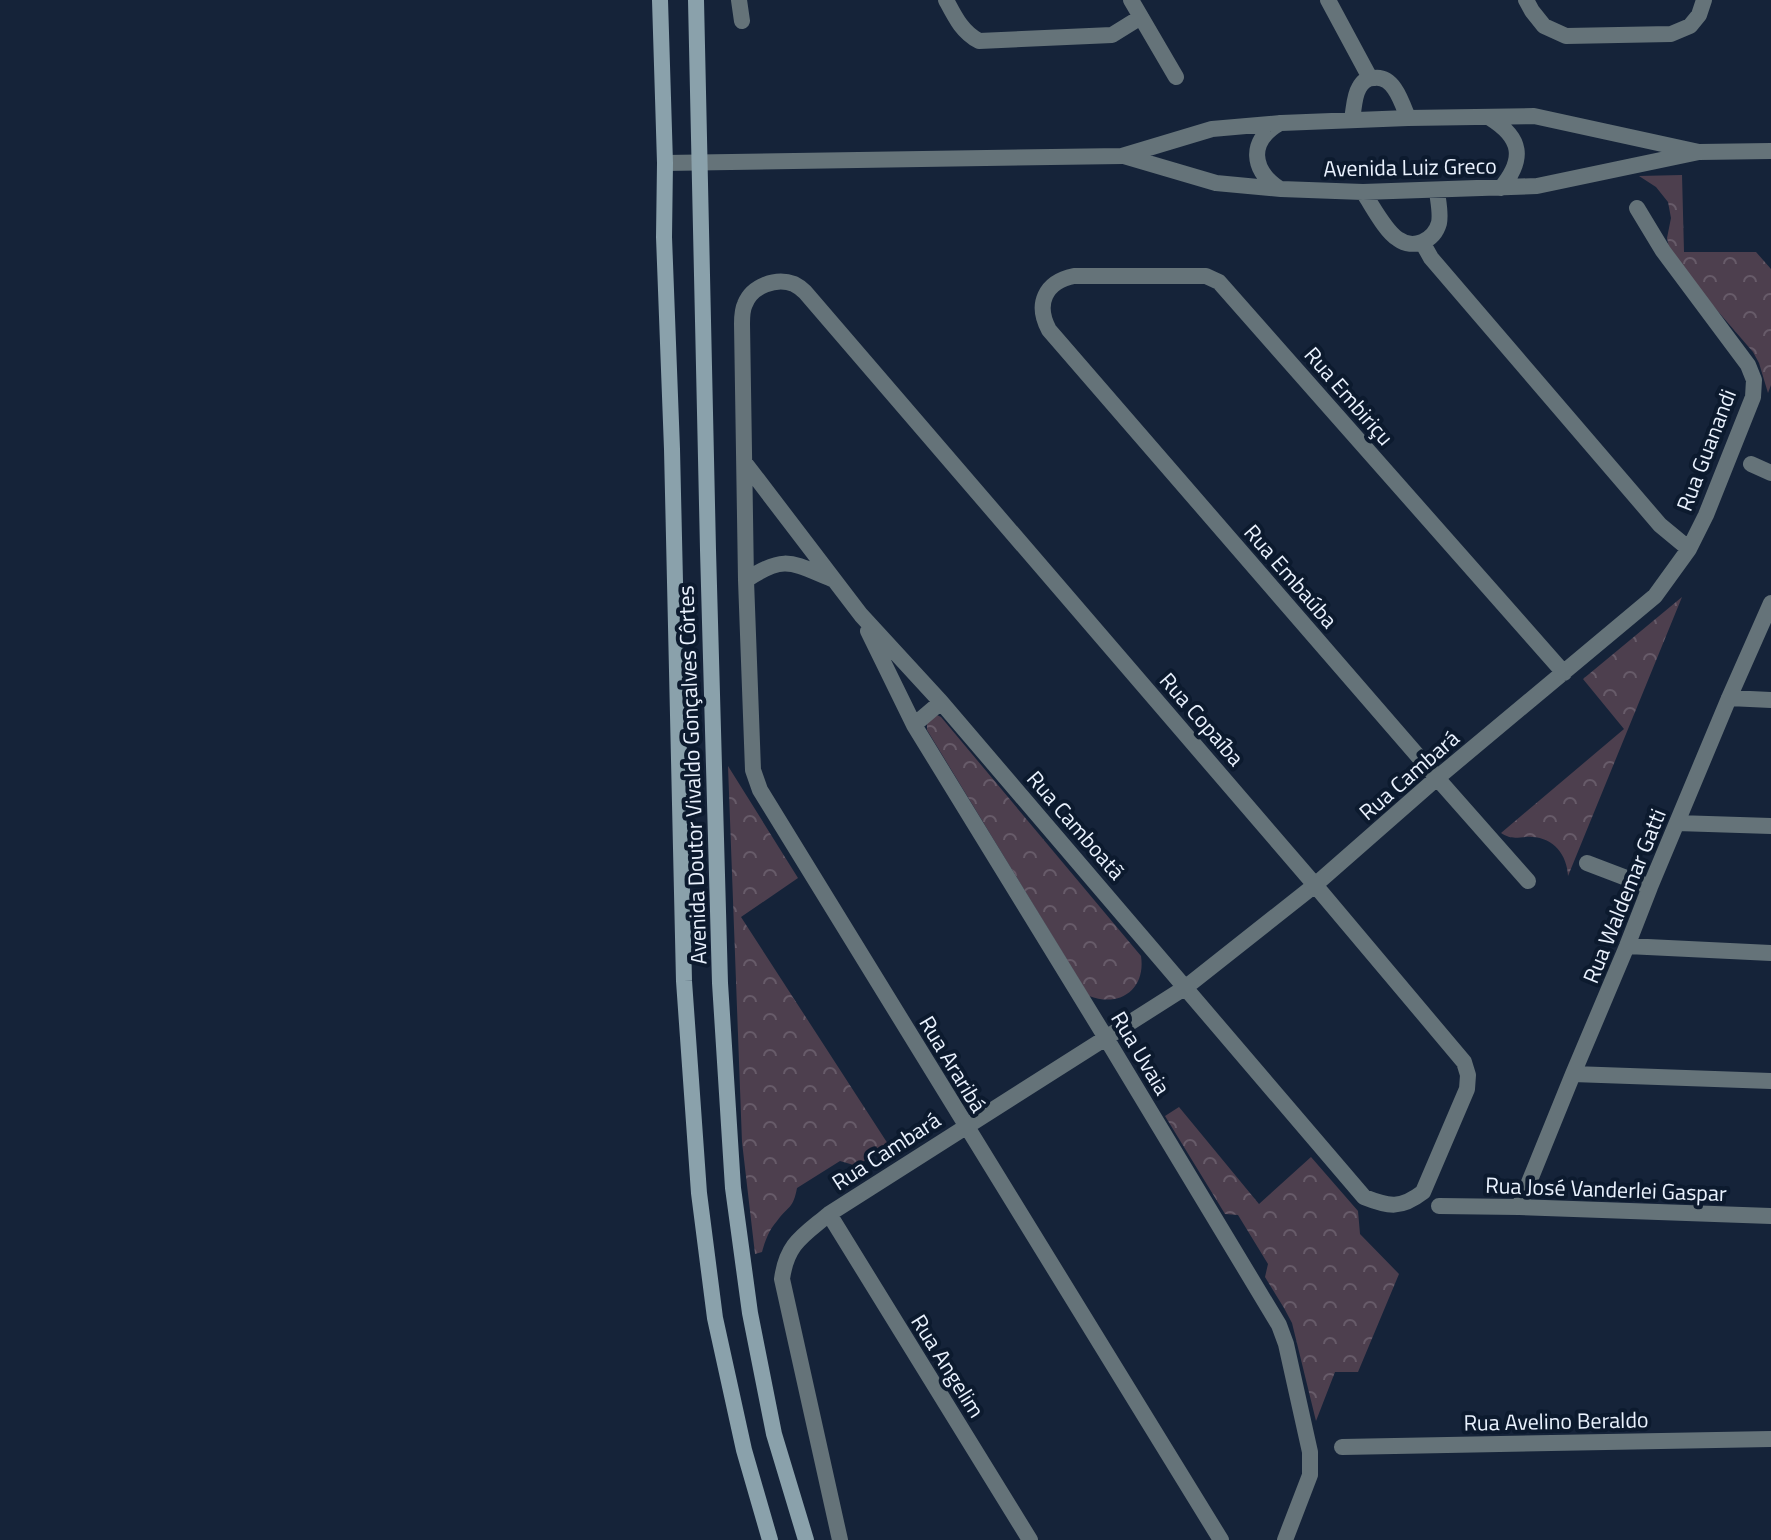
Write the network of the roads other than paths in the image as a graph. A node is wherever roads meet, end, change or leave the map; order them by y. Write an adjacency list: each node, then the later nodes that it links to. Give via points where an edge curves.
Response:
1 (660, 0): 20 (main road, Avenida Doutor Vivaldo Gonçalves Côrtes)
2 (696, 0): 21 (main road, Avenida Doutor Vivaldo Gonçalves Côrtes)
3 (739, 0): 10 (street)
4 (946, 0): 9 (street, via 968,35 979,41 1112,35)
5 (1131, 0): 9 (street)
6 (1328, 0): 12 (street)
7 (1526, 0): 8 (street, via 1544,26 1566,36 1671,34 1690,26)
8 (1704, 0)
9 (1141, 17): 11 (street)
10 (742, 21)
11 (1176, 77)
12 (1370, 78): 13 (street, via 1389,82); 15 (street, via 1357,91)
13 (1408, 118): 14 (street, Avenida Luiz Greco); 15 (street, Avenida Luiz Greco)
14 (1490, 118): 18 (street, Avenida Luiz Greco, via 1534,116); 22 (street, via 1508,131 1518,156)
15 (1352, 119): 16 (street, Avenida Luiz Greco)
16 (1281, 123): 19 (street, Avenida Luiz Greco, via 1212,129); 23 (street, via 1267,130 1257,152 1267,180)
17 (1771, 151): 18 (street, Avenida Luiz Greco)
18 (1699, 152): 22 (street, Avenida Luiz Greco, via 1537,186)
19 (1122, 156): 21 (street, Avenida Luiz Greco); 23 (street, Avenida Luiz Greco, via 1216,183)
20 (665, 163): 21 (street, Avenida Luiz Greco); 65 (main road, Avenida Doutor Vivaldo Gonçalves Côrtes, via 684,981 699,1193 715,1318)
21 (699, 163): 66 (main road, Avenida Doutor Vivaldo Gonçalves Côrtes, via 720,983 733,1188 774,1434)
22 (1501, 188): 24 (street, Avenida Luiz Greco)
23 (1281, 189): 25 (street, Avenida Luiz Greco)
24 (1437, 191): 25 (street, Avenida Luiz Greco); 27 (street, via 1439,225)
25 (1363, 192): 27 (street, via 1397,239)
26 (1637, 208): 33 (street, Rua Guanandi, via 1754,380 1753,397)
27 (1422, 242): 33 (street, via 1440,270 1660,525)
28 (769, 284): 30 (street, Rua Araribá, via 750,295 743,307); 48 (street, Rua Copaíba, via 793,284 805,292)
29 (1047, 291): 38 (street, Rua Embiriçu, via 1074,276 1206,276 1219,282); 43 (street, Rua Embaúba, via 1042,311 1049,330)
30 (745, 463): 34 (street, Rua Camboatã); 35 (street, Rua Araribá)
31 (1751, 464): 32 (street)
32 (1771, 473)
33 (1689, 549): 38 (street, Rua Cambará, via 1655,596)
34 (832, 579): 35 (street, via 791,562 777,563); 37 (street, Rua Camboatã)
35 (746, 580): 56 (street, Rua Araribá, via 753,770 760,790)
36 (1771, 603): 39 (street, Rua Waldemar Gatti)
37 (861, 615): 41 (street, Rua Camboatã); 42 (street, Rua Uvaia)
38 (1564, 673): 43 (street, Rua Cambará)
39 (1729, 698): 40 (street); 44 (street, Rua Waldemar Gatti)
40 (1771, 700)
41 (941, 702): 42 (street); 52 (street, Rua Camboatã)
42 (914, 725): 53 (street, Rua Uvaia)
43 (1437, 778): 47 (street, Rua Embaúba); 48 (street, Rua Cambará)
44 (1677, 823): 45 (street); 49 (street, Rua Waldemar Gatti)
45 (1771, 826)
46 (1587, 863): 49 (street)
47 (1528, 881)
48 (1315, 885): 52 (street, Rua Cambará); 57 (street, Rua Copaíba, via 1456,1051 1468,1075 1467,1089 1423,1192 1398,1205)
49 (1650, 887): 50 (street, Rua Waldemar Gatti)
50 (1627, 946): 51 (street); 54 (street, Rua Waldemar Gatti)
51 (1771, 953)
52 (1186, 987): 53 (street, Rua Cambará); 57 (street, Rua Camboatã, via 1364,1197)
53 (1106, 1038): 56 (street, Rua Cambará); 64 (street, Rua Uvaia, via 1286,1344 1310,1452 1310,1475)
54 (1573, 1074): 55 (street); 59 (street, Rua Waldemar Gatti)
55 (1771, 1081)
56 (965, 1126): 60 (street, Rua Cambará); 69 (street, Rua Araribá)
57 (1384, 1204)
58 (1439, 1206): 59 (street, Rua José Vanderlei Gaspar)
59 (1519, 1207): 61 (street, Rua José Vanderlei Gaspar)
60 (829, 1214): 67 (street, Rua Cambará, via 789,1251 782,1279); 68 (street, Rua Angelim)
61 (1771, 1216)
62 (1771, 1439): 63 (street, Rua Avelino Beraldo)
63 (1342, 1447)
64 (1287, 1537)
65 (770, 1540)
66 (806, 1540)
67 (840, 1540)
68 (1030, 1540)
69 (1221, 1540)

